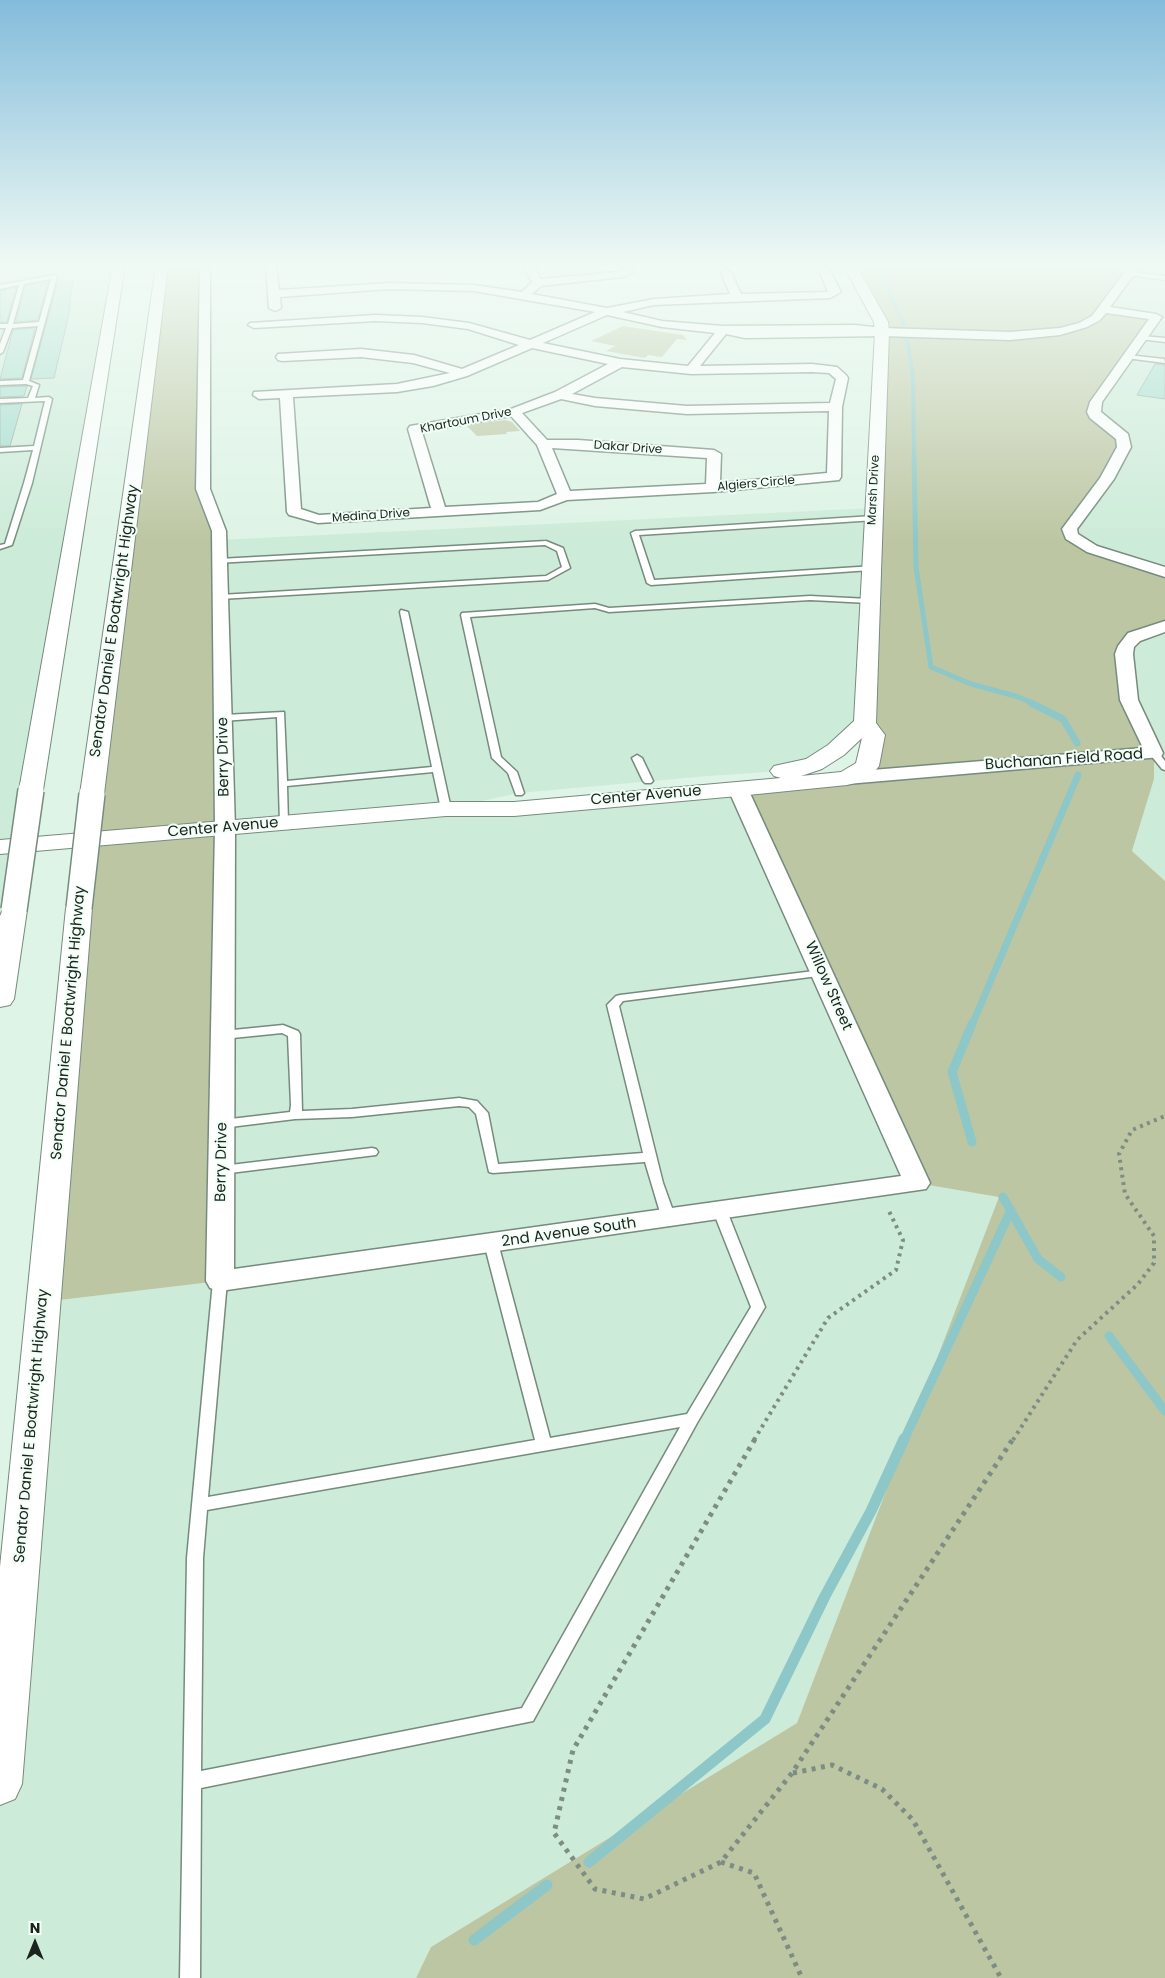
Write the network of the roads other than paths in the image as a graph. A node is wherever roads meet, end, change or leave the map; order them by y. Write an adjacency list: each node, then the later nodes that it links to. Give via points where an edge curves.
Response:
1 (32, 357): 18 (lane)
2 (102, 357): 57 (main road, bridge)
3 (150, 357): 73 (main road, Senator Daniel E Boatwright Highway, bridge, via 79,908)
4 (204, 357): 35 (street, Berry Drive, via 203,489 218,531)
5 (293, 357): 13 (street)
6 (399, 357): 17 (street)
7 (500, 357): 17 (street)
8 (593, 357): 15 (street)
9 (701, 357): 16 (street)
10 (881, 357): 33 (main road, Marsh Drive)
11 (1128, 357): 37 (street, via 1096,402 1094,412 1122,436 1124,448 1107,479 1068,529 1071,536 1092,549)
12 (1131, 357): 14 (lane)
13 (282, 358)
14 (1164, 361)
15 (620, 363): 16 (street); 22 (street, Khartoum Drive)
16 (691, 370): 25 (street, Algiers Circle, via 833,370 842,378)
17 (464, 373): 20 (street, via 397,388)
18 (26, 382): 19 (lane); 23 (lane, via 36,385)
19 (0, 383)
20 (286, 393): 21 (street); 32 (street, Medina Drive, via 294,512 318,519)
21 (259, 395)
22 (560, 395): 25 (street, via 595,402 687,410); 26 (street, Khartoum Drive)
23 (31, 399): 24 (lane); 28 (lane, via 49,398)
24 (0, 401)
25 (836, 407): 30 (street, Algiers Circle, via 834,478)
26 (514, 412): 27 (street); 32 (street, Khartoum Drive, via 415,429)
27 (543, 444): 30 (street, Dakar Drive, via 715,448); 31 (street)
28 (36, 448): 29 (lane); 34 (lane, via 8,545)
29 (0, 450)
30 (712, 488): 31 (street, Algiers Circle)
31 (565, 496): 32 (street, Medina Drive, via 540,506)
32 (439, 512)
33 (873, 518): 36 (main road, Marsh Drive); 36 (lane, via 635,533 651,583)
34 (0, 547)
35 (219, 561): 38 (street, Berry Drive); 38 (lane, via 546,543 560,550 566,568 548,578)
36 (871, 568): 39 (main road, Marsh Drive)
37 (1165, 572)
38 (220, 597): 42 (street, Berry Drive)
39 (869, 601): 43 (main road, Marsh Drive); 51 (lane, via 810,598 609,610 595,606 465,614 497,758 512,772)
40 (404, 612): 46 (lane)
41 (1165, 626): 45 (street, Buchanan Field Road, via 1134,638 1126,646 1124,654 1129,700)
42 (223, 718): 49 (lane, via 281,714); 54 (street, Berry Drive)
43 (865, 723): 47 (main road, Marsh Drive, via 874,735 867,766); 48 (main road, Center Avenue, via 836,750 814,764 796,770)
44 (637, 758): 48 (lane)
45 (1160, 760): 47 (street, Buchanan Field Road)
46 (437, 769): 49 (lane); 52 (lane)
47 (847, 778): 50 (main road, Center Avenue)
48 (648, 780): 51 (main road, Center Avenue)
49 (282, 784): 53 (lane)
50 (738, 789): 52 (main road, Center Avenue, via 514,809); 56 (street, Willow Street)
51 (519, 793): 52 (main road, Center Avenue)
52 (446, 809): 53 (main road, Center Avenue)
53 (283, 823): 54 (main road, Center Avenue)
54 (225, 828): 55 (main road, Center Avenue); 58 (street, Berry Drive)
55 (0, 847)
56 (822, 973): 62 (lane, via 620,998 613,1005); 64 (street, Willow Street)
57 (0, 999)
58 (223, 1036): 59 (lane, via 283,1029 294,1034 298,1105); 60 (street, Berry Drive)
59 (295, 1115): 60 (lane); 62 (lane, via 458,1102 473,1104 482,1113 494,1169)
60 (222, 1124): 63 (street, Berry Drive)
61 (372, 1152): 63 (lane)
62 (651, 1157): 66 (lane)
63 (222, 1170): 68 (street, Berry Drive)
64 (917, 1183): 65 (street, 2nd Avenue South)
65 (720, 1212): 66 (street, 2nd Avenue South); 69 (lane, via 758,1308)
66 (669, 1219): 67 (street, 2nd Avenue South)
67 (491, 1244): 68 (street, 2nd Avenue South); 70 (lane)
68 (220, 1281): 71 (lane)
69 (692, 1419): 70 (lane); 72 (lane, via 527,1715)
70 (544, 1445): 71 (lane)
71 (200, 1505): 72 (lane, via 195,1558)
72 (193, 1781): 74 (lane)
73 (0, 1784)
74 (190, 1978)

